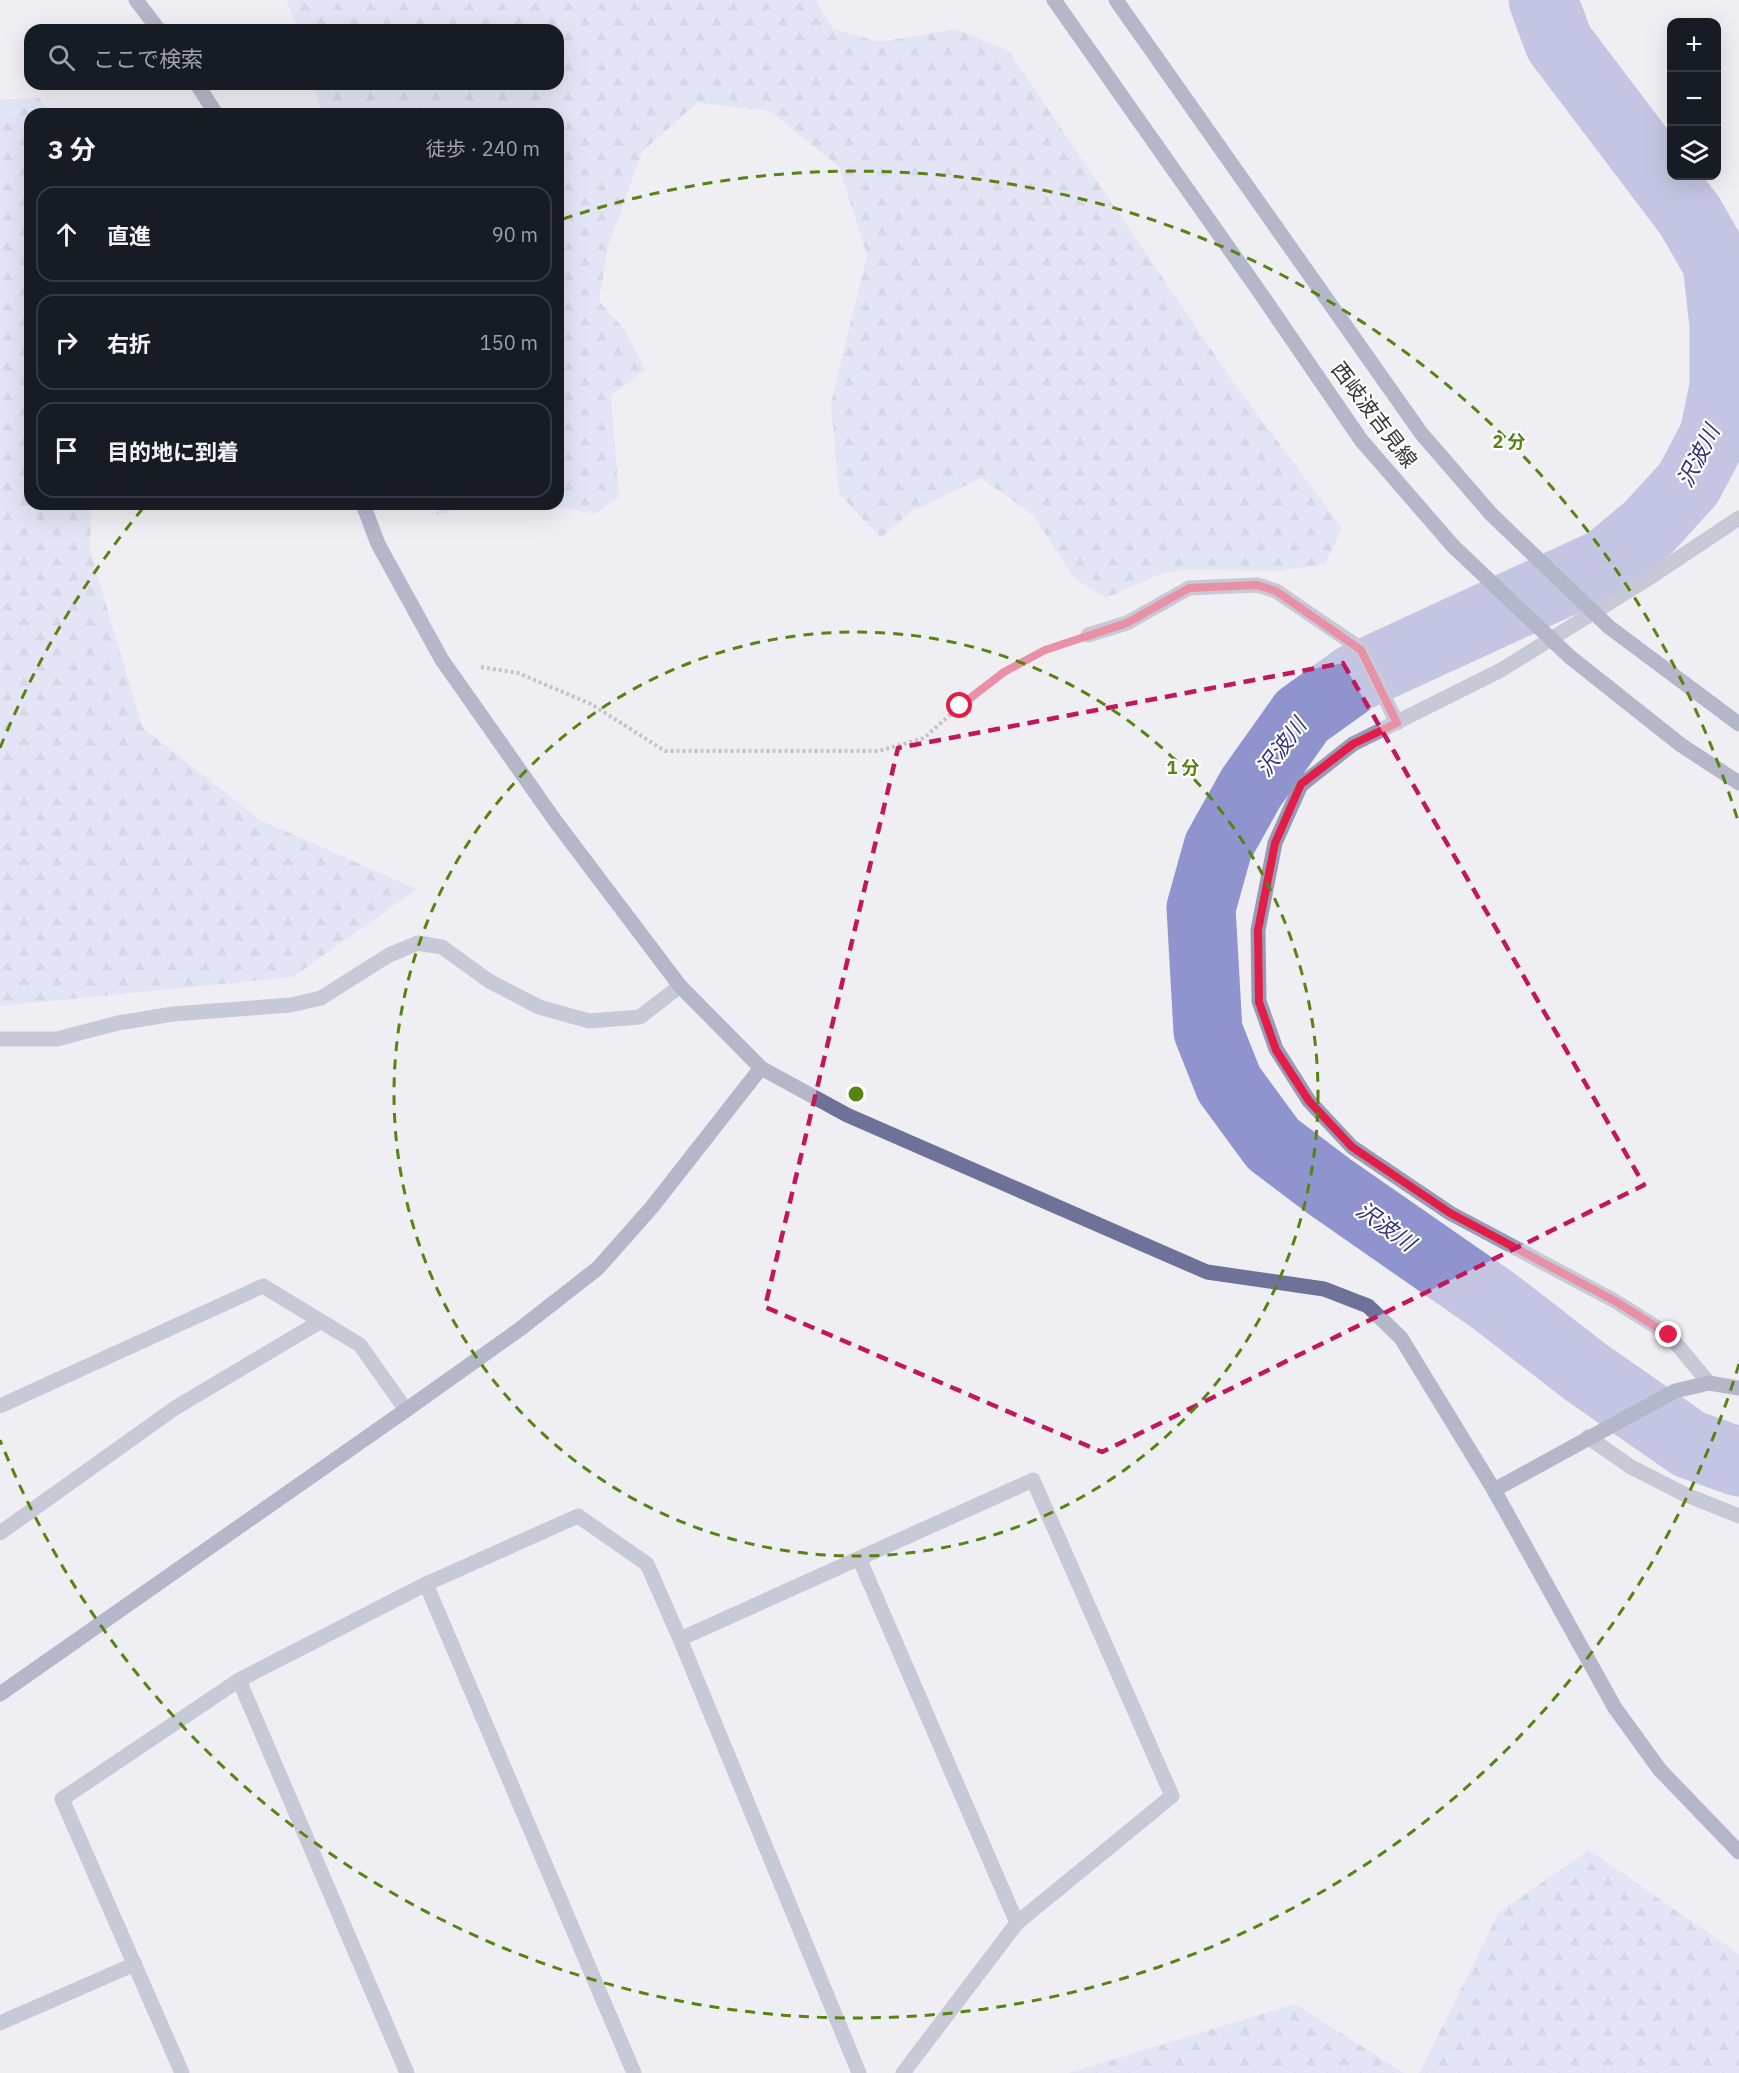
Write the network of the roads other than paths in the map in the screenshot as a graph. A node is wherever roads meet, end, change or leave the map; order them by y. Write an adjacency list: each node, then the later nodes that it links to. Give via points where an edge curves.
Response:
1 (136, 0): 4 (street)
2 (1054, 0): 12 (street, 西岐波吉見線, bridge, via 1361,440 1453,546 1570,657 1681,746)
3 (1116, 0): 11 (street, 西岐波吉見線, bridge, via 1421,433 1491,514 1609,627)
4 (154, 24)
5 (201, 90): 6 (street)
6 (212, 108)
7 (365, 510): 13 (street, via 378,544 442,660 556,822)
8 (1739, 518): 10 (street, via 1501,670)
9 (1088, 635): 10 (street, via 1127,623 1189,588 1257,585 1276,591 1361,650)
10 (1397, 723): 17 (street, via 1353,744 1301,784 1275,843 1258,930 1259,1002 1276,1050 1309,1101 1352,1147 1450,1213 1615,1301 1669,1335)
11 (1739, 724)
12 (1739, 783)
13 (680, 986): 14 (street, via 640,1017 589,1021 539,1007 489,981 442,947 418,943 389,955 321,998 291,1005 173,1014 57,1039); 15 (street)
14 (0, 1039)
15 (761, 1068): 20 (street, via 652,1207 598,1268); 22 (street, via 847,1115 1207,1272 1324,1289 1368,1305 1401,1338)
16 (321, 1321): 19 (street, via 263,1286); 20 (street, via 360,1345); 24 (street, via 175,1408)
17 (1709, 1383): 18 (street); 21 (street, via 1675,1391)
18 (1739, 1388)
19 (0, 1406)
20 (406, 1410): 29 (street)
21 (1594, 1434): 22 (street); 23 (street, via 1631,1467)
22 (1494, 1490): 30 (street, via 1616,1708 1660,1770)
23 (1739, 1516)
24 (0, 1533)
25 (859, 1558): 27 (street); 31 (street); 31 (street, via 1033,1480 1172,1796)
26 (426, 1584): 27 (street, via 578,1516 647,1564); 28 (street); 36 (street)
27 (680, 1639): 37 (street)
28 (239, 1680): 32 (street, via 62,1799); 35 (street)
29 (0, 1694)
30 (1739, 1852)
31 (1017, 1923): 38 (street)
32 (135, 1964): 33 (street); 34 (street)
33 (0, 2023)
34 (182, 2073)
35 (407, 2073)
36 (634, 2073)
37 (859, 2073)
38 (903, 2073)

